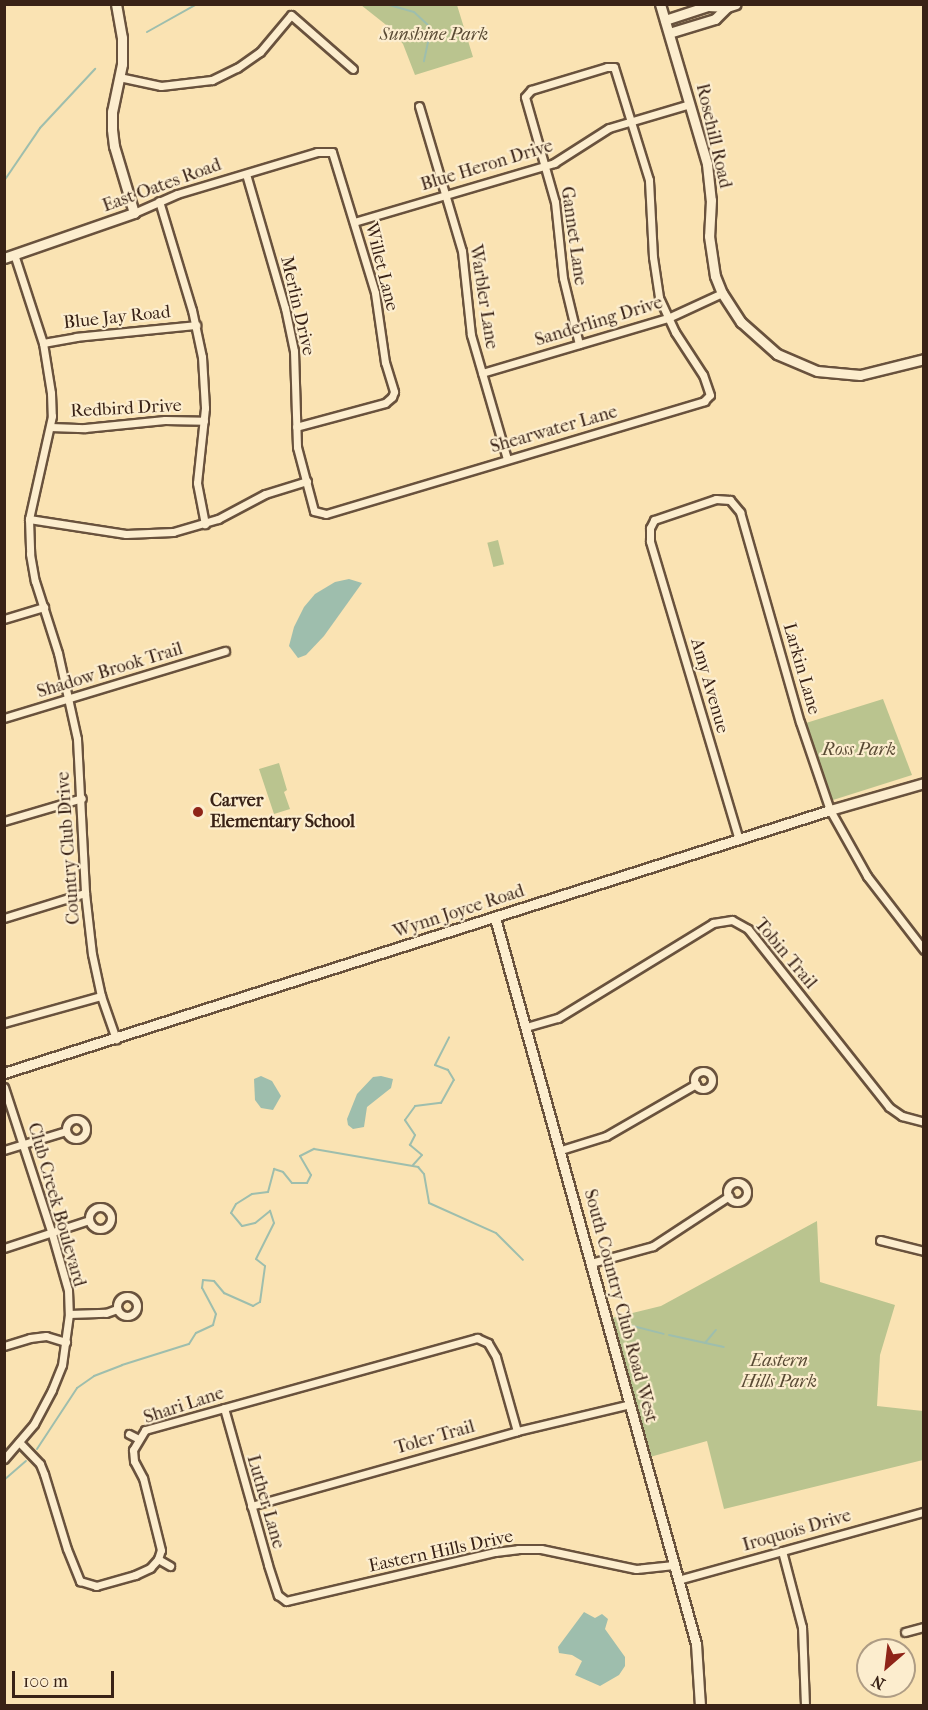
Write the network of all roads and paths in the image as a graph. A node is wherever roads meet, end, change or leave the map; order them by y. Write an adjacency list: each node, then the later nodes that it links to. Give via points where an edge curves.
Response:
1 (116, 4): 7 (street, via 122,38)
2 (660, 4): 4 (street, Rosehill Road)
3 (732, 6): 4 (street, via 708,6); 5 (street, via 715,19)
4 (665, 20): 5 (street, Rosehill Road)
5 (669, 33): 8 (street, Rosehill Road)
6 (353, 69): 7 (street, via 291,15 260,52 212,80 160,86)
7 (119, 77): 16 (street, via 112,129)
8 (690, 104): 10 (street, Blue Heron Drive); 20 (street, Rosehill Road, via 710,183 710,255)
9 (420, 106): 14 (street, Warbler Lane)
10 (630, 121): 12 (street, Blue Heron Drive, via 600,132 568,156); 12 (street, Gannet Lane, via 614,68 596,68 531,90 524,104); 21 (street, via 649,180 655,277)
11 (332, 152): 13 (street, East Oates Road, via 317,152); 17 (street, Willet Lane)
12 (545, 165): 14 (street, Blue Heron Drive); 24 (street, Gannet Lane, via 557,212 563,278)
13 (246, 174): 15 (street, East Oates Road); 29 (street, Merlin Drive, via 294,351)
14 (445, 194): 17 (street, Blue Heron Drive); 26 (street, Warbler Lane, via 466,267 469,321)
15 (159, 201): 16 (street, East Oates Road); 22 (street)
16 (134, 213): 18 (street, East Oates Road)
17 (354, 222): 29 (street, Willet Lane, via 375,293 385,362 394,392 385,403)
18 (15, 254): 19 (street, East Oates Road); 23 (street, Country Club Drive)
19 (4, 258)
20 (722, 293): 21 (street, Sanderling Drive); 25 (street, Rosehill Road, via 741,322 765,346 807,368 860,375)
21 (668, 318): 24 (street, Sanderling Drive); 30 (street, Shearwater Lane, via 703,375 710,395 704,401)
22 (196, 325): 23 (street, Blue Jay Road); 27 (street, via 204,376)
23 (43, 343): 28 (street, Country Club Drive, via 51,393)
24 (579, 344): 26 (street, Sanderling Drive)
25 (924, 359)
26 (482, 373): 30 (street, Warbler Lane)
27 (204, 421): 28 (street, Redbird Drive); 34 (street, via 196,483)
28 (50, 427): 33 (street, Country Club Drive)
29 (296, 427): 31 (street, Merlin Drive, via 297,447)
30 (507, 459): 32 (street, Shearwater Lane)
31 (307, 481): 32 (street, Merlin Drive, via 314,511); 34 (street, via 265,494)
32 (320, 513)
33 (29, 519): 34 (street, via 142,534); 36 (street, Country Club Drive, via 30,554)
34 (205, 524)
35 (650, 541): 43 (street, Larkin Lane, via 654,520 716,499 730,500 740,512 800,722); 45 (street, Amy Avenue)
36 (44, 608): 37 (street); 39 (street, Country Club Drive)
37 (4, 619)
38 (225, 651): 39 (street, Shadow Brook Trail)
39 (69, 699): 40 (street, Shadow Brook Trail); 42 (street, Country Club Drive)
40 (4, 718)
41 (924, 783): 43 (street, Wynn Joyce Road)
42 (82, 798): 44 (street); 46 (street, Country Club Drive)
43 (830, 810): 45 (street, Wynn Joyce Road); 49 (street, Larkin Lane, via 867,876)
44 (4, 821)
45 (739, 840): 48 (street, Wynn Joyce Road)
46 (85, 893): 47 (street); 50 (street, Country Club Drive)
47 (4, 918)
48 (495, 918): 52 (street, South Country Club Road West); 53 (street, Wynn Joyce Road)
49 (924, 950)
50 (101, 996): 51 (street); 53 (street, Country Club Drive)
51 (4, 1023)
52 (526, 1027): 57 (street, Tobin Trail, via 558,1018 713,923 732,920 748,929 889,1107 902,1116); 61 (street, South Country Club Road West)
53 (116, 1039): 54 (street, Wynn Joyce Road)
54 (4, 1073)
55 (696, 1084): 61 (street, via 606,1136)
56 (4, 1087): 59 (street, Club Creek Boulevard)
57 (924, 1122)
58 (66, 1131): 59 (street)
59 (23, 1144): 60 (street); 64 (street, Club Creek Boulevard)
60 (4, 1150)
61 (561, 1150): 68 (street, South Country Club Road West)
62 (729, 1197): 68 (street, via 653,1246)
63 (89, 1220): 64 (street)
64 (52, 1234): 66 (street); 70 (street, Club Creek Boulevard, via 68,1290)
65 (880, 1240): 67 (street)
66 (4, 1248)
67 (924, 1251)
68 (591, 1263): 73 (street, South Country Club Road West)
69 (117, 1309): 70 (street)
70 (69, 1314): 71 (street, Club Creek Boulevard)
71 (66, 1342): 72 (street, via 46,1336); 78 (street, Club Creek Boulevard, via 52,1390 34,1424)
72 (4, 1346)
73 (630, 1404): 75 (street, Toler Trail); 84 (street, South Country Club Road West)
74 (224, 1408): 75 (street, Shari Lane, via 477,1338 488,1343 496,1357); 77 (street, Shari Lane, via 145,1430); 80 (street, Luther Lane)
75 (517, 1431): 80 (street, Toler Trail)
76 (129, 1434): 77 (street)
77 (139, 1439): 83 (street, Shari Lane, via 133,1449 134,1461 157,1527 161,1550)
78 (19, 1442): 79 (street, Club Creek Boulevard); 83 (street, via 40,1464 80,1581 96,1586 122,1579 150,1568)
79 (4, 1459)
80 (251, 1506): 87 (street, Luther Lane, via 278,1595)
81 (924, 1512): 82 (street, Iroquois Drive)
82 (782, 1551): 86 (street, Iroquois Drive); 91 (street, via 802,1627)
83 (158, 1559): 85 (street)
84 (674, 1565): 86 (street, South Country Club Road West); 87 (street, Eastern Hills Drive, via 636,1569 541,1550 495,1551)
85 (170, 1566)
86 (678, 1580): 90 (street, South Country Club Road West, via 696,1644)
87 (286, 1600)
88 (924, 1627): 89 (street)
89 (905, 1632)
90 (700, 1706)
91 (805, 1706)

